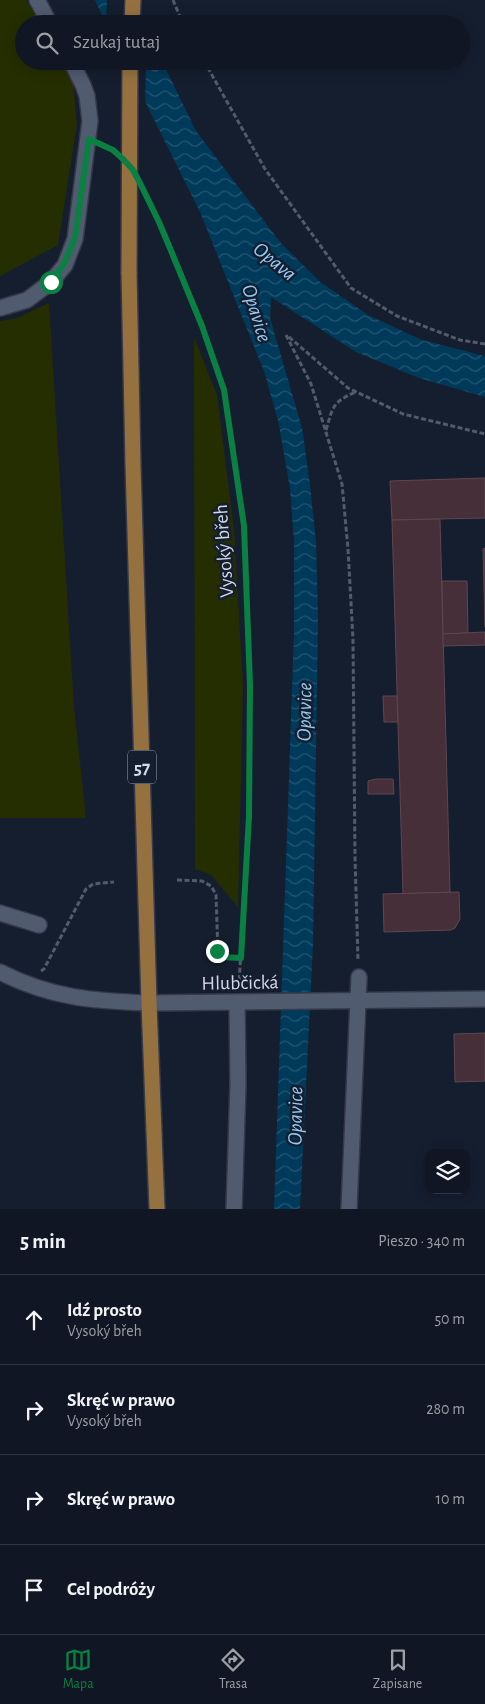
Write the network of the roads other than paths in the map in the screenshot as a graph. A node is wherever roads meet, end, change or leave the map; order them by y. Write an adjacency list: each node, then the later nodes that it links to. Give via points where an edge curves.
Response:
1 (37, 0): 3 (street)
2 (133, 0): 4 (main road)
3 (45, 15)
4 (132, 15)
5 (76, 70): 7 (street, via 87,96 90,121 75,238 64,264 51,282 27,300)
6 (130, 70): 15 (main road, 57, bridge, via 129,272)
7 (0, 308)
8 (0, 913): 9 (street)
9 (40, 925)
10 (0, 972): 15 (street, Hlubčická, via 33,987 65,996)
11 (359, 977): 13 (street)
12 (485, 999): 13 (street, Hlubčická)
13 (358, 1001): 14 (street, Hlubčická); 18 (street)
14 (244, 1002): 15 (street, Hlubčická); 17 (street)
15 (149, 1003): 16 (main road, 57)
16 (157, 1209)
17 (234, 1209)
18 (349, 1209)

